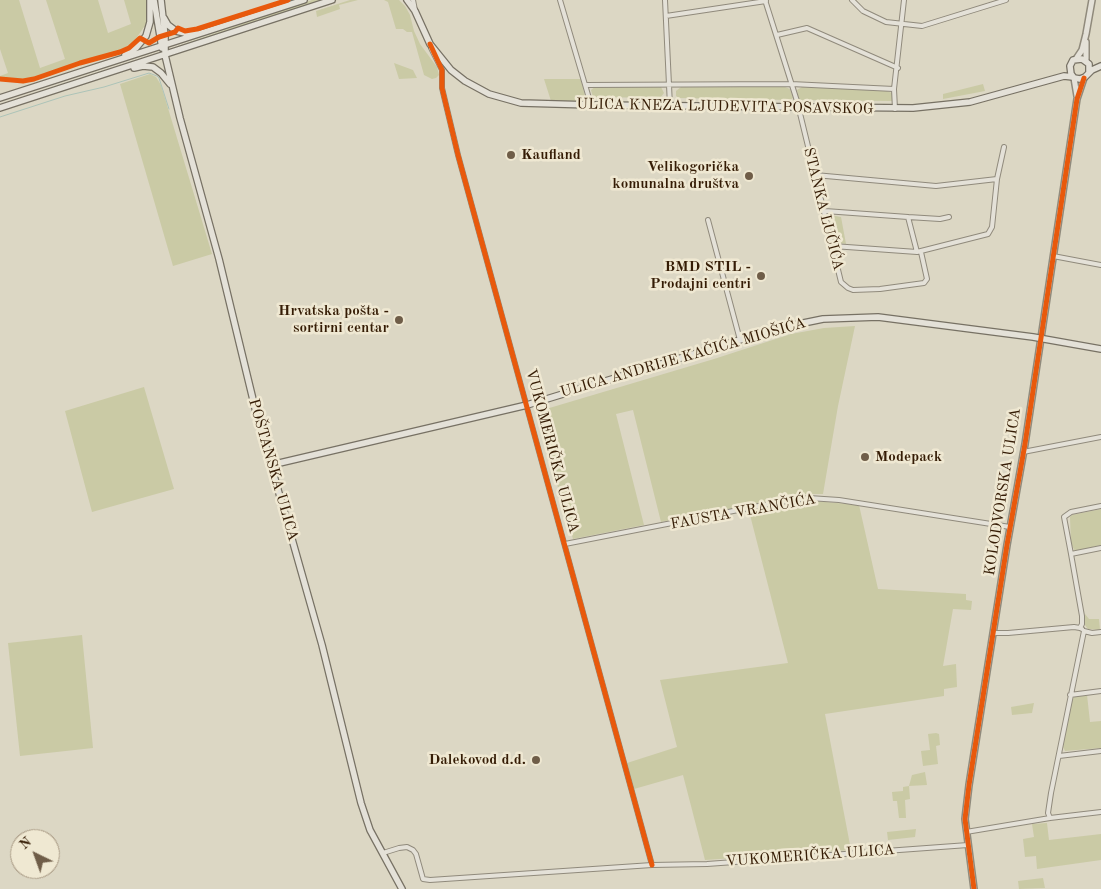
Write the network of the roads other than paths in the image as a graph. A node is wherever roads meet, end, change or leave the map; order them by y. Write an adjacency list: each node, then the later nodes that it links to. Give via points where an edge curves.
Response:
1 (150, 0): 26 (main road, via 146,36 136,48)
2 (154, 0): 23 (main road)
3 (161, 0): 16 (main road)
4 (304, 0): 19 (main road)
5 (332, 0): 24 (main road)
6 (407, 0): 15 (main road, ULICA KNEZA LJUDEVITA POSAVSKOG)
7 (413, 0): 15 (street)
8 (560, 0): 36 (street)
9 (665, 0): 17 (street)
10 (852, 0): 18 (street, via 862,11)
11 (904, 0): 18 (street)
12 (1006, 0): 18 (street, via 922,26)
13 (1092, 0): 20 (street)
14 (766, 1): 17 (street); 21 (street, STANKA LUČIĆA)
15 (415, 11): 22 (main road, ULICA KNEZA LJUDEVITA POSAVSKOG)
16 (162, 13): 19 (main road, via 168,25 176,31); 23 (main road)
17 (666, 16): 34 (street)
18 (902, 25): 29 (street)
19 (204, 32): 23 (main road)
20 (1086, 34): 25 (street); 27 (street)
21 (777, 35): 29 (street, via 807,28); 35 (street, STANKA LUČIĆA)
22 (430, 44): 41 (main road, ULICA KNEZA LJUDEVITA POSAVSKOG, via 451,70 489,94 521,103); 60 (street, VUKOMERIČKA ULICA, via 442,70 459,159)
23 (163, 45): 24 (main road, POŠTANSKA ULICA); 26 (main road)
24 (165, 55): 30 (main road); 38 (main road, POŠTANSKA ULICA)
25 (1076, 59): 27 (main road); 32 (main road, via 1070,66)
26 (114, 61): 39 (main road)
27 (1088, 62): 28 (main road); 31 (main road)
28 (1101, 65): 31 (main road)
29 (898, 68): 37 (street)
30 (117, 70): 38 (main road, via 153,67 164,75); 43 (main road)
31 (1089, 72): 33 (main road)
32 (1073, 77): 33 (main road); 40 (street, KOLODVORSKA ULICA); 45 (main road, ULICA KNEZA LJUDEVITA POSAVSKOG, via 1064,76 970,102)
33 (1084, 78): 40 (street, KOLODVORSKA ULICA)
34 (670, 84): 35 (street); 36 (street); 42 (street)
35 (792, 84): 37 (street); 44 (street, STANKA LUČIĆA)
36 (586, 85): 41 (street)
37 (894, 89): 45 (street)
38 (174, 93): 63 (main road, POŠTANSKA ULICA)
39 (0, 98)
40 (1077, 99): 55 (street, KOLODVORSKA ULICA)
41 (591, 105): 42 (main road, ULICA KNEZA LJUDEVITA POSAVSKOG)
42 (670, 106): 44 (main road, ULICA KNEZA LJUDEVITA POSAVSKOG)
43 (0, 108)
44 (798, 108): 45 (main road, ULICA KNEZA LJUDEVITA POSAVSKOG); 47 (street, STANKA LUČIĆA)
45 (895, 109)
46 (1004, 147): 48 (street)
47 (815, 175): 48 (street, via 936,186); 49 (street, STANKA LUČIĆA)
48 (997, 180): 54 (street, via 992,230 985,235)
49 (825, 211): 50 (street); 53 (street, STANKA LUČIĆA)
50 (908, 217): 51 (street); 54 (street)
51 (949, 217)
52 (708, 220): 58 (street)
53 (834, 246): 54 (street); 54 (street, STANKA LUČIĆA, via 842,282 853,290 926,282)
54 (919, 252)
55 (1053, 256): 56 (street); 57 (street, KOLODVORSKA ULICA)
56 (1101, 265)
57 (1040, 338): 58 (main road, ULICA ANDRIJE KAČIĆA MIOŠIĆA, via 858,317 799,323); 59 (main road, ULICA ANDRIJE KAČIĆA MIOŠIĆA); 62 (street, KOLODVORSKA ULICA)
58 (740, 340): 60 (main road, ULICA ANDRIJE KAČIĆA MIOŠIĆA)
59 (1101, 349)
60 (527, 405): 63 (main road, ULICA ANDRIJE KAČIĆA MIOŠIĆA); 66 (street, VUKOMERIČKA ULICA)
61 (1101, 437): 62 (street)
62 (1023, 452): 65 (street, KOLODVORSKA ULICA)
63 (271, 465): 80 (main road, POŠTANSKA ULICA, via 322,645 361,802 370,830)
64 (1101, 506): 68 (street, via 1072,512 1064,517)
65 (1010, 527): 66 (street, FAUSTA VRANČIĆA, via 831,498 809,498); 71 (street, KOLODVORSKA ULICA)
66 (565, 544): 81 (street, VUKOMERIČKA ULICA)
67 (1101, 548): 68 (street)
68 (1071, 554): 69 (street)
69 (1082, 629): 70 (street); 71 (street, via 1066,627); 73 (street)
70 (1101, 632)
71 (993, 633): 78 (street, KOLODVORSKA ULICA, via 965,814)
72 (1101, 691): 73 (street)
73 (1070, 695): 75 (street)
74 (1101, 752): 75 (street)
75 (1059, 756): 77 (street, via 1048,813)
76 (1101, 812): 77 (street)
77 (1050, 818): 78 (street)
78 (966, 832): 79 (street, KOLODVORSKA ULICA)
79 (968, 845): 81 (street, VUKOMERIČKA ULICA); 83 (street, KOLODVORSKA ULICA)
80 (383, 853): 81 (street, VUKOMERIČKA ULICA, via 407,847 416,854 423,879 430,880); 82 (main road, POŠTANSKA ULICA)
81 (652, 865)
82 (402, 889)
83 (974, 889)

